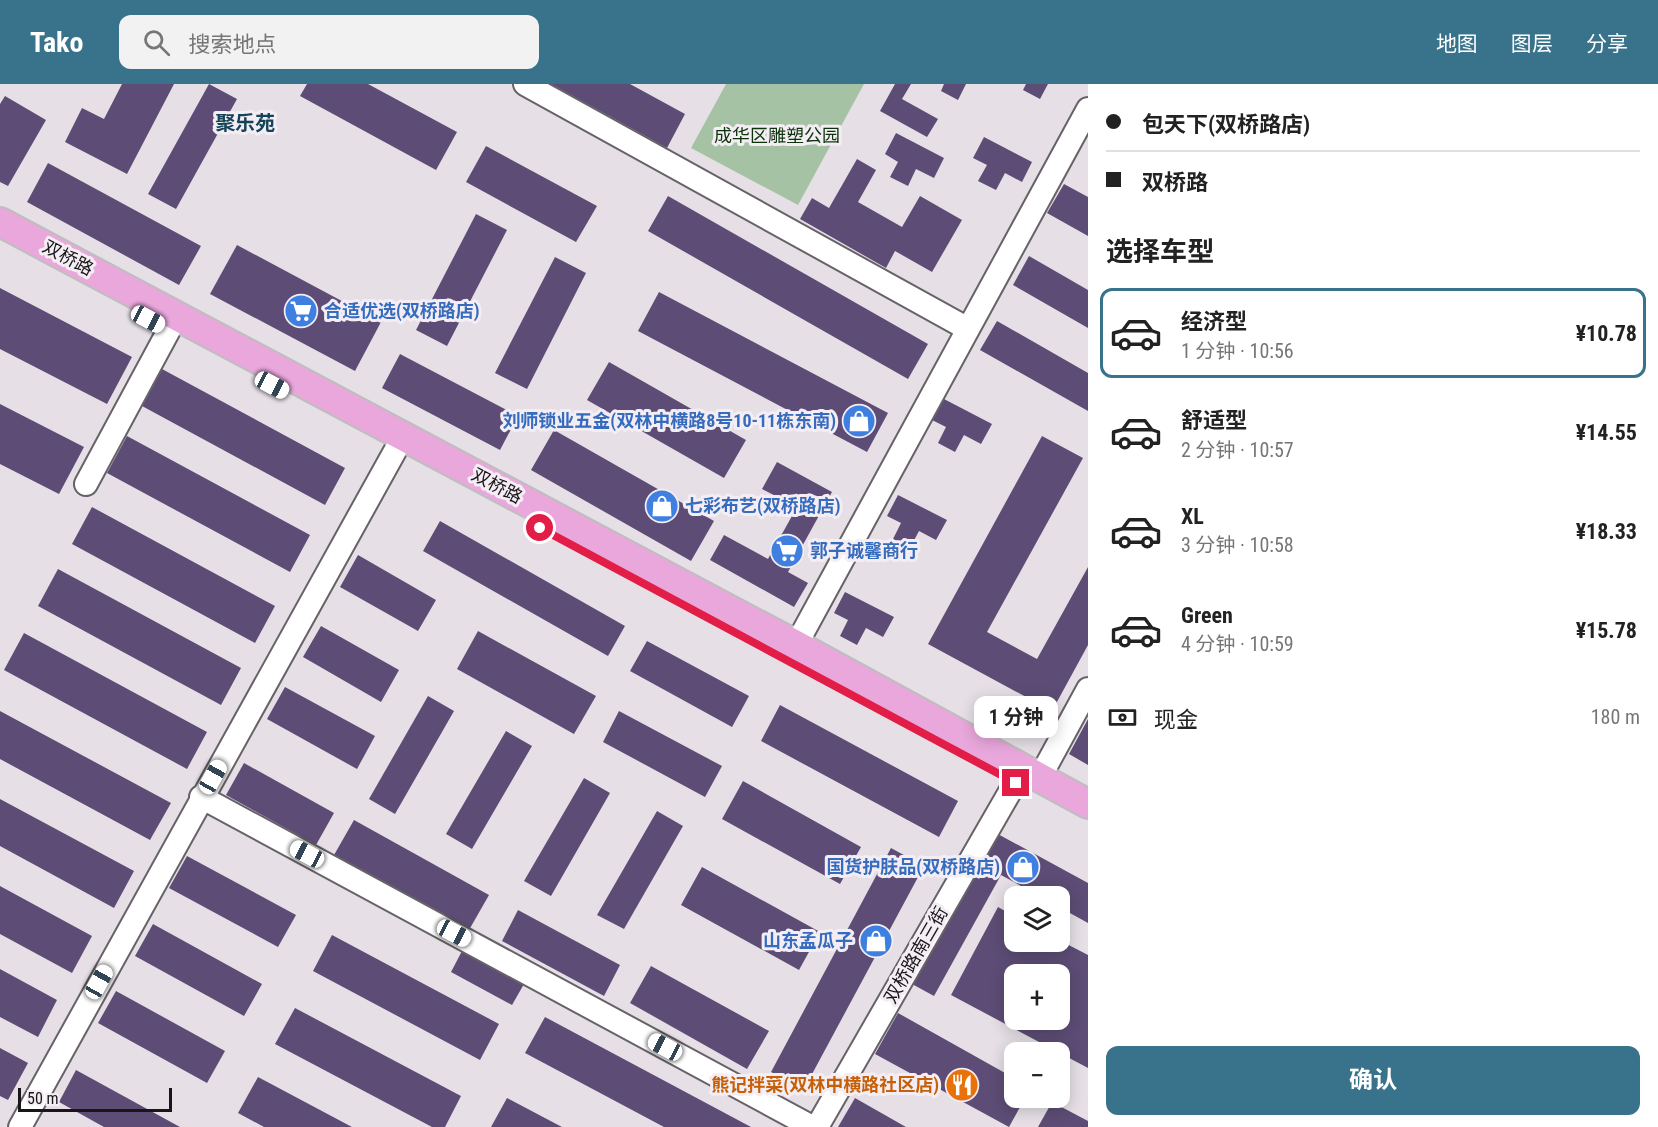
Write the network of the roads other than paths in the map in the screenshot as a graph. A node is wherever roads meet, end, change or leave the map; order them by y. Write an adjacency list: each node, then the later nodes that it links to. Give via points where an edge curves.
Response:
1 (525, 84): 5 (street)
2 (1088, 109): 5 (street)
3 (0, 222): 9 (main road, 双桥路)
4 (0, 240): 6 (main road, 双桥路)
5 (968, 329): 9 (street)
6 (169, 330): 7 (main road, 双桥路); 8 (street)
7 (395, 451): 11 (main road, 双桥路); 12 (street)
8 (86, 484)
9 (796, 645): 11 (main road, 双桥路)
10 (1088, 689): 11 (street, 双桥路南三街)
11 (1027, 781): 13 (main road, 双桥路); 14 (main road, 双桥路); 17 (street, 双桥路南三街)
12 (201, 797): 15 (street); 16 (street)
13 (1088, 804)
14 (1088, 821)
15 (20, 1127)
16 (812, 1127)
17 (817, 1127)

